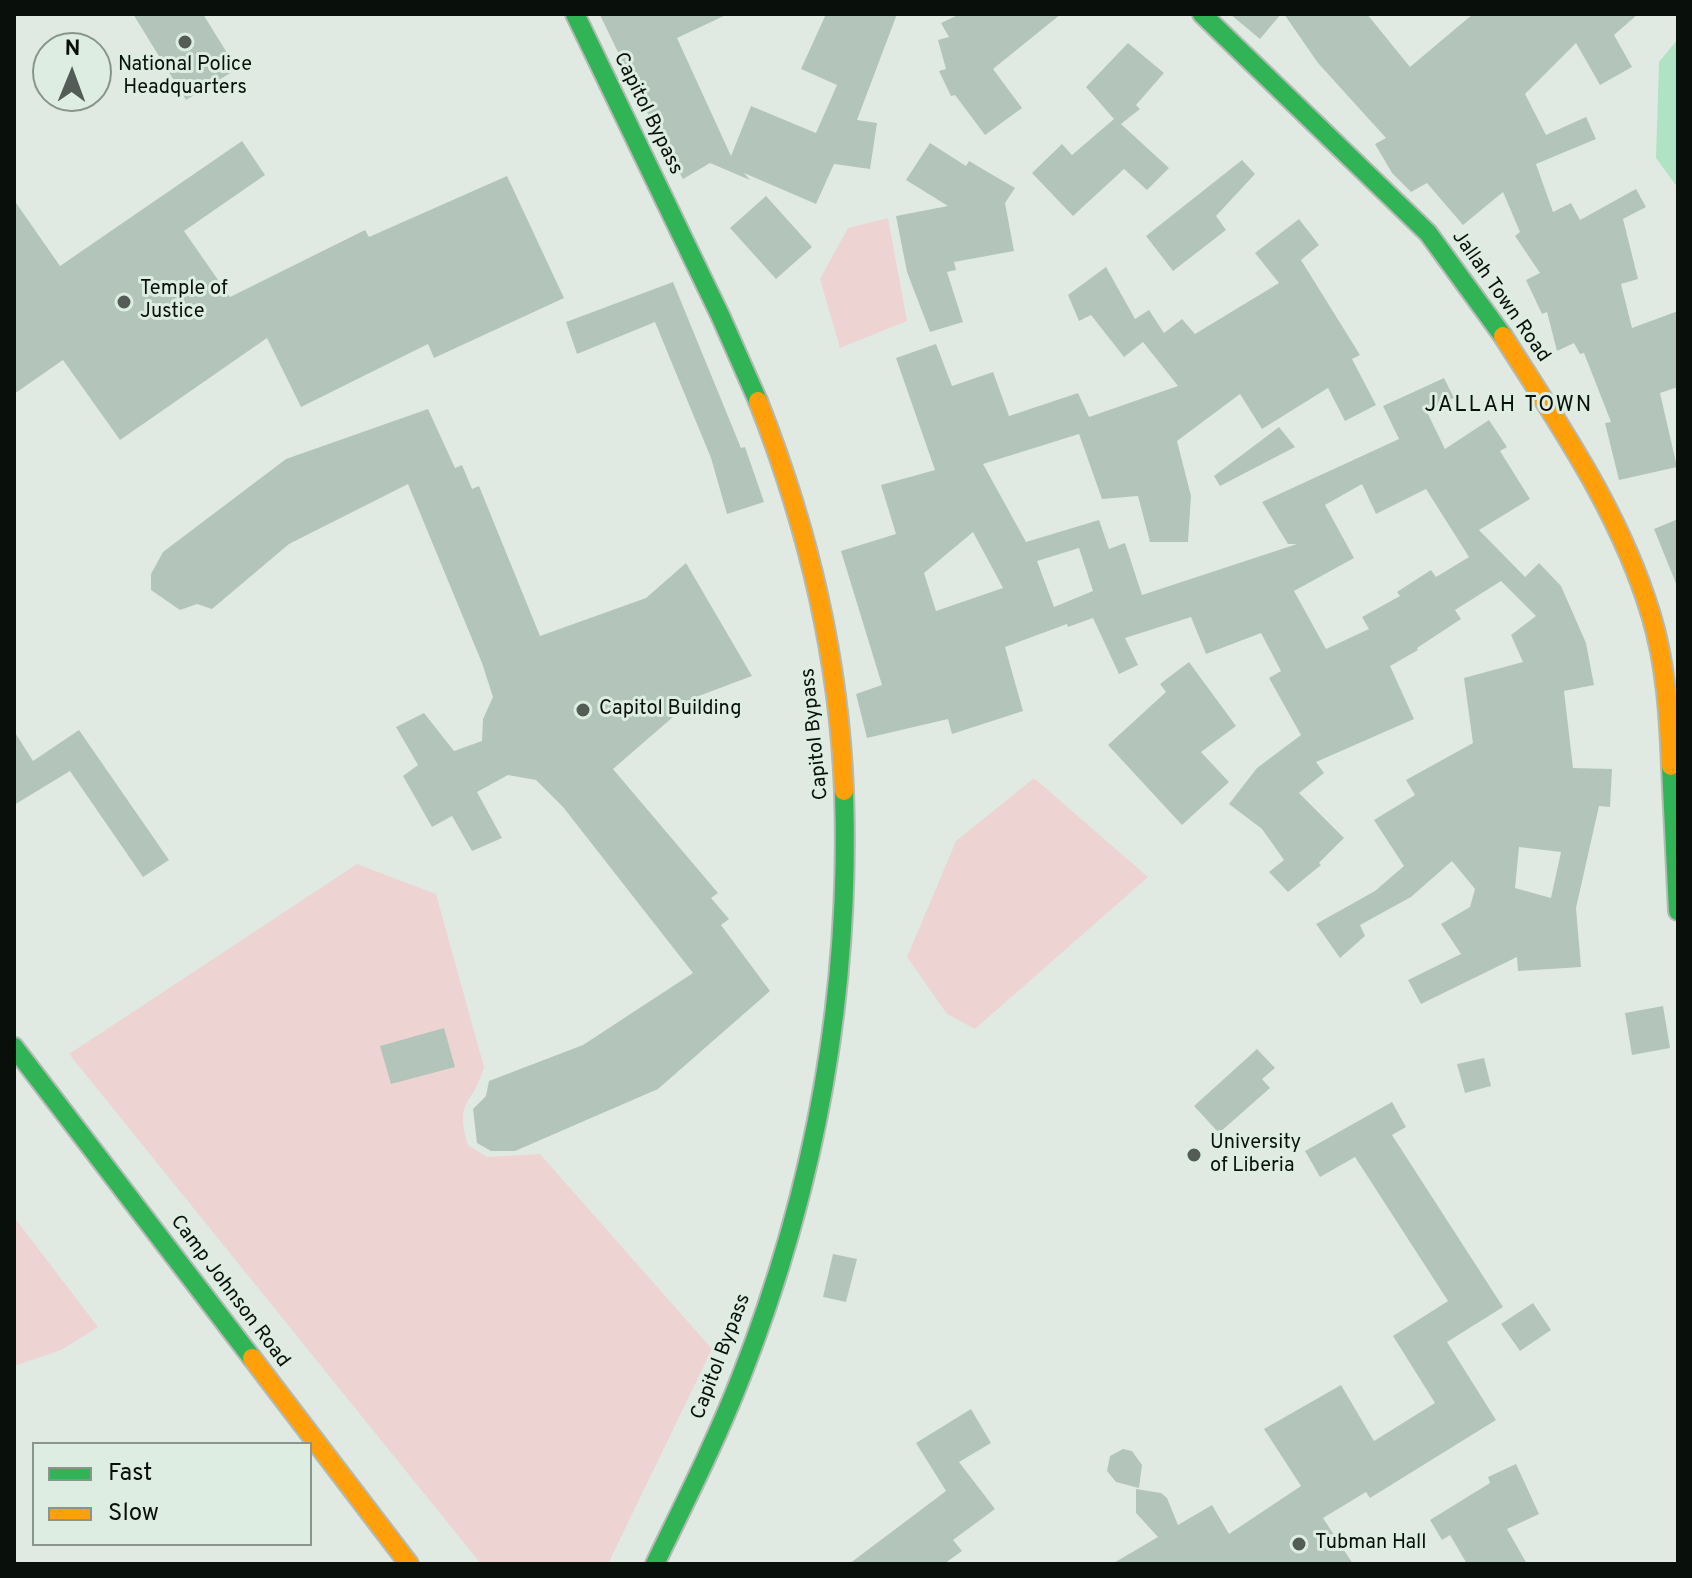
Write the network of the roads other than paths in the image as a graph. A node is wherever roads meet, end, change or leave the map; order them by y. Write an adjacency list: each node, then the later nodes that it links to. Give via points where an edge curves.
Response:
1 (575, 14): 6 (main road, Capitol Bypass, via 738,351 795,503 827,644 846,776 847,900 840,1011 805,1182 749,1356)
2 (1202, 14): 3 (main road, Jallah Town Road, via 1428,233 1498,327 1596,482 1652,617 1668,699)
3 (1678, 911)
4 (14, 1047): 5 (main road, Camp Johnson Road)
5 (409, 1564)
6 (655, 1564)

